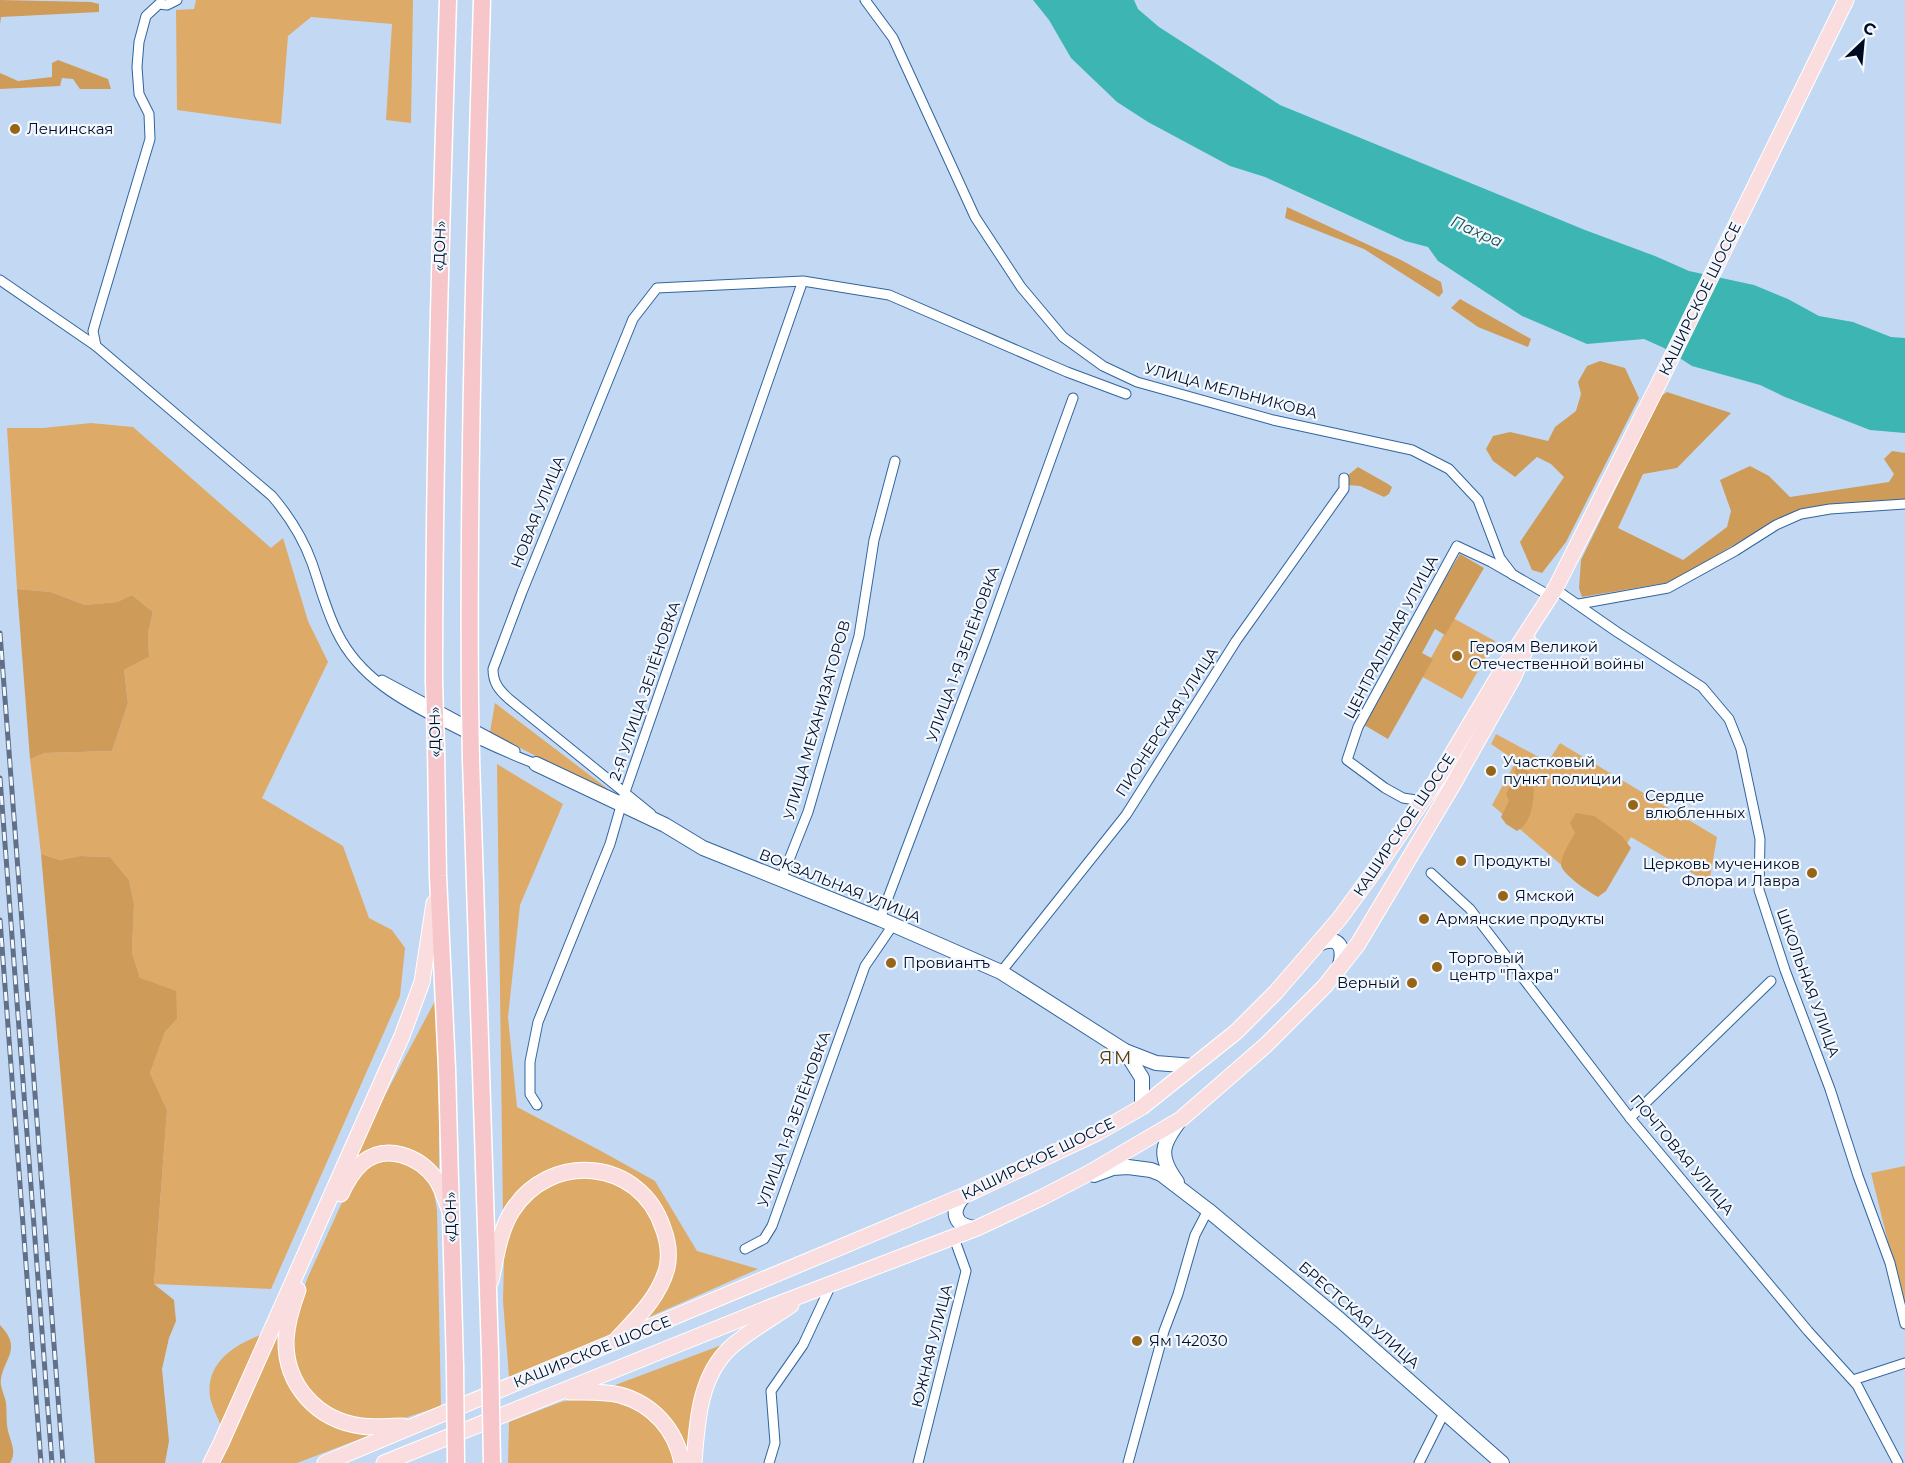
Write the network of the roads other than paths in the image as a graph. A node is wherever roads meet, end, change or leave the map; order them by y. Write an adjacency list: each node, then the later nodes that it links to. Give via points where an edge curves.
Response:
1 (177, 0): 8 (street, via 159,4 146,16 139,42 139,94 149,114 150,139 95,324)
2 (448, 0): 21 (highway, «ДОН», bridge, via 434,547)
3 (482, 0): 45 (highway, bridge, via 468,549 474,880)
4 (865, 0): 14 (street, УЛИЦА МЕЛЬНИКОВА, via 893,38 975,217 1021,287 1063,337 1103,366 1137,382 1273,420 1412,450 1449,469 1478,500 1500,558)
5 (1846, 0): 15 (main road, КАШИРСКОЕ ШОССЕ)
6 (0, 280): 8 (street)
7 (802, 284): 9 (street, НОВАЯ УЛИЦА, via 889,295); 18 (street, 2-Я УЛИЦА ЗЕЛЁНОВКА); 18 (street, НОВАЯ УЛИЦА, via 657,288 637,313 495,663 493,678 497,688)
8 (96, 346): 17 (street, via 284,510 302,540 346,649 385,689 494,747)
9 (1126, 394)
10 (1073, 398): 23 (street, УЛИЦА 1-Я ЗЕЛЁНОВКА)
11 (895, 461): 22 (street, УЛИЦА МЕХАНИЗАТОРОВ, via 874,540 859,636 808,812)
12 (1344, 478): 27 (street, ПИОНЕРСКАЯ УЛИЦА, via 1344,489 1236,641 1126,815)
13 (1905, 504): 16 (street, via 1801,514 1668,588)
14 (1513, 575): 15 (street, ЦЕНТРАЛЬНАЯ УЛИЦА); 19 (street, ЦЕНТРАЛЬНАЯ УЛИЦА, via 1457,546 1358,727 1347,759 1385,788 1403,798)
15 (1552, 592): 16 (street, ШКОЛЬНАЯ УЛИЦА); 19 (main road, КАШИРСКОЕ ШОССЕ); 26 (main road, КАШИРСКОЕ ШОССЕ, via 1513,678 1451,788 1372,922)
16 (1579, 604): 46 (street, ШКОЛЬНАЯ УЛИЦА, via 1702,687 1729,719 1741,749 1760,839 1759,890 1890,1263)
17 (536, 764): 18 (street, ВОКЗАЛЬНАЯ УЛИЦА)
18 (623, 799): 22 (street, ВОКЗАЛЬНАЯ УЛИЦА, via 703,848); 31 (street, 2-Я УЛИЦА ЗЕЛЁНОВКА, via 610,844 538,1022 530,1062 530,1094)
19 (1422, 801): 25 (main road, КАШИРСКОЕ ШОССЕ)
20 (1431, 873): 33 (street, ПОЧТОВАЯ УЛИЦА, via 1470,909)
21 (438, 876): 39 (highway, «ДОН»); 53 (main road, via 422,982 402,1036)
22 (781, 880): 23 (street, ВОКЗАЛЬНАЯ УЛИЦА)
23 (880, 919): 24 (street, ВОКЗАЛЬНАЯ УЛИЦА)
24 (893, 925): 27 (street, ВОКЗАЛЬНАЯ УЛИЦА); 42 (street, УЛИЦА 1-Я ЗЕЛЁНОВКА, via 865,966 772,1226 764,1239)
25 (1317, 945): 26 (street, via 1328,941 1341,946); 30 (main road, КАШИРСКОЕ ШОССЕ, via 1236,1032)
26 (1340, 968): 34 (main road, КАШИРСКОЕ ШОССЕ, via 1266,1045)
27 (1000, 972): 29 (street, ВОКЗАЛЬНАЯ УЛИЦА)
28 (1771, 981): 33 (street)
29 (1125, 1051): 30 (street, ВОКЗАЛЬНАЯ УЛИЦА, via 1156,1063); 32 (street, ВОКЗАЛЬНАЯ УЛИЦА, via 1142,1078)
30 (1194, 1066): 32 (main road, КАШИРСКОЕ ШОССЕ)
31 (537, 1105)
32 (1142, 1107): 36 (main road, КАШИРСКОЕ ШОССЕ)
33 (1630, 1118): 49 (street, ПОЧТОВАЯ УЛИЦА)
34 (1181, 1119): 35 (main road, КАШИРСКОЕ ШОССЕ); 37 (street, БРЕСТСКАЯ УЛИЦА, via 1164,1145 1164,1156 1169,1171)
35 (1070, 1183): 37 (street, БРЕСТСКАЯ УЛИЦА, via 1113,1168 1140,1168 1161,1174); 40 (main road, КАШИРСКОЕ ШОССЕ)
36 (965, 1195): 40 (street, via 957,1205 956,1217 964,1226); 47 (main road, КАШИРСКОЕ ШОССЕ)
37 (1190, 1196): 38 (street, БРЕСТСКАЯ УЛИЦА)
38 (1208, 1210): 51 (street, БРЕСТСКАЯ УЛИЦА); 62 (street, via 1195,1235 1164,1331)
39 (451, 1214): 52 (main road, via 437,1180 416,1160 387,1153 363,1162 347,1181 325,1228 298,1288 288,1328 287,1353 293,1375 319,1410 362,1426); 56 (highway, «ДОН», bridge)
40 (977, 1228): 41 (main road, КАШИРСКОЕ ШОССЕ)
41 (954, 1238): 43 (main road, КАШИРСКОЕ ШОССЕ); 61 (street, ЮЖНАЯ УЛИЦА, via 966,1271)
42 (745, 1249)
43 (831, 1283): 44 (main road, КАШИРСКОЕ ШОССЕ); 60 (street, via 803,1345 771,1391 775,1443)
44 (816, 1289): 50 (main road, КАШИРСКОЕ ШОССЕ); 59 (main road, via 748,1334 720,1359 700,1407)
45 (489, 1290): 47 (main road, via 507,1221 532,1188 575,1170 618,1177 656,1210 669,1255 663,1281 649,1306); 57 (highway, bridge)
46 (1905, 1324)
47 (614, 1343): 52 (main road, КАШИРСКОЕ ШОССЕ)
48 (1905, 1363): 49 (street)
49 (1853, 1380): 65 (street, ПОЧТОВАЯ УЛИЦА)
50 (563, 1392): 55 (main road, КАШИРСКОЕ ШОССЕ); 58 (main road, via 601,1392 636,1401 670,1430)
51 (1445, 1411): 63 (street); 64 (street, БРЕСТСКАЯ УЛИЦА)
52 (415, 1425): 54 (main road, КАШИРСКОЕ ШОССЕ)
53 (211, 1463)
54 (325, 1463)
55 (384, 1463)
56 (456, 1463)
57 (492, 1463)
58 (681, 1463)
59 (694, 1463)
60 (769, 1463)
61 (918, 1463)
62 (1128, 1463)
63 (1419, 1463)
64 (1502, 1463)
65 (1898, 1463)

